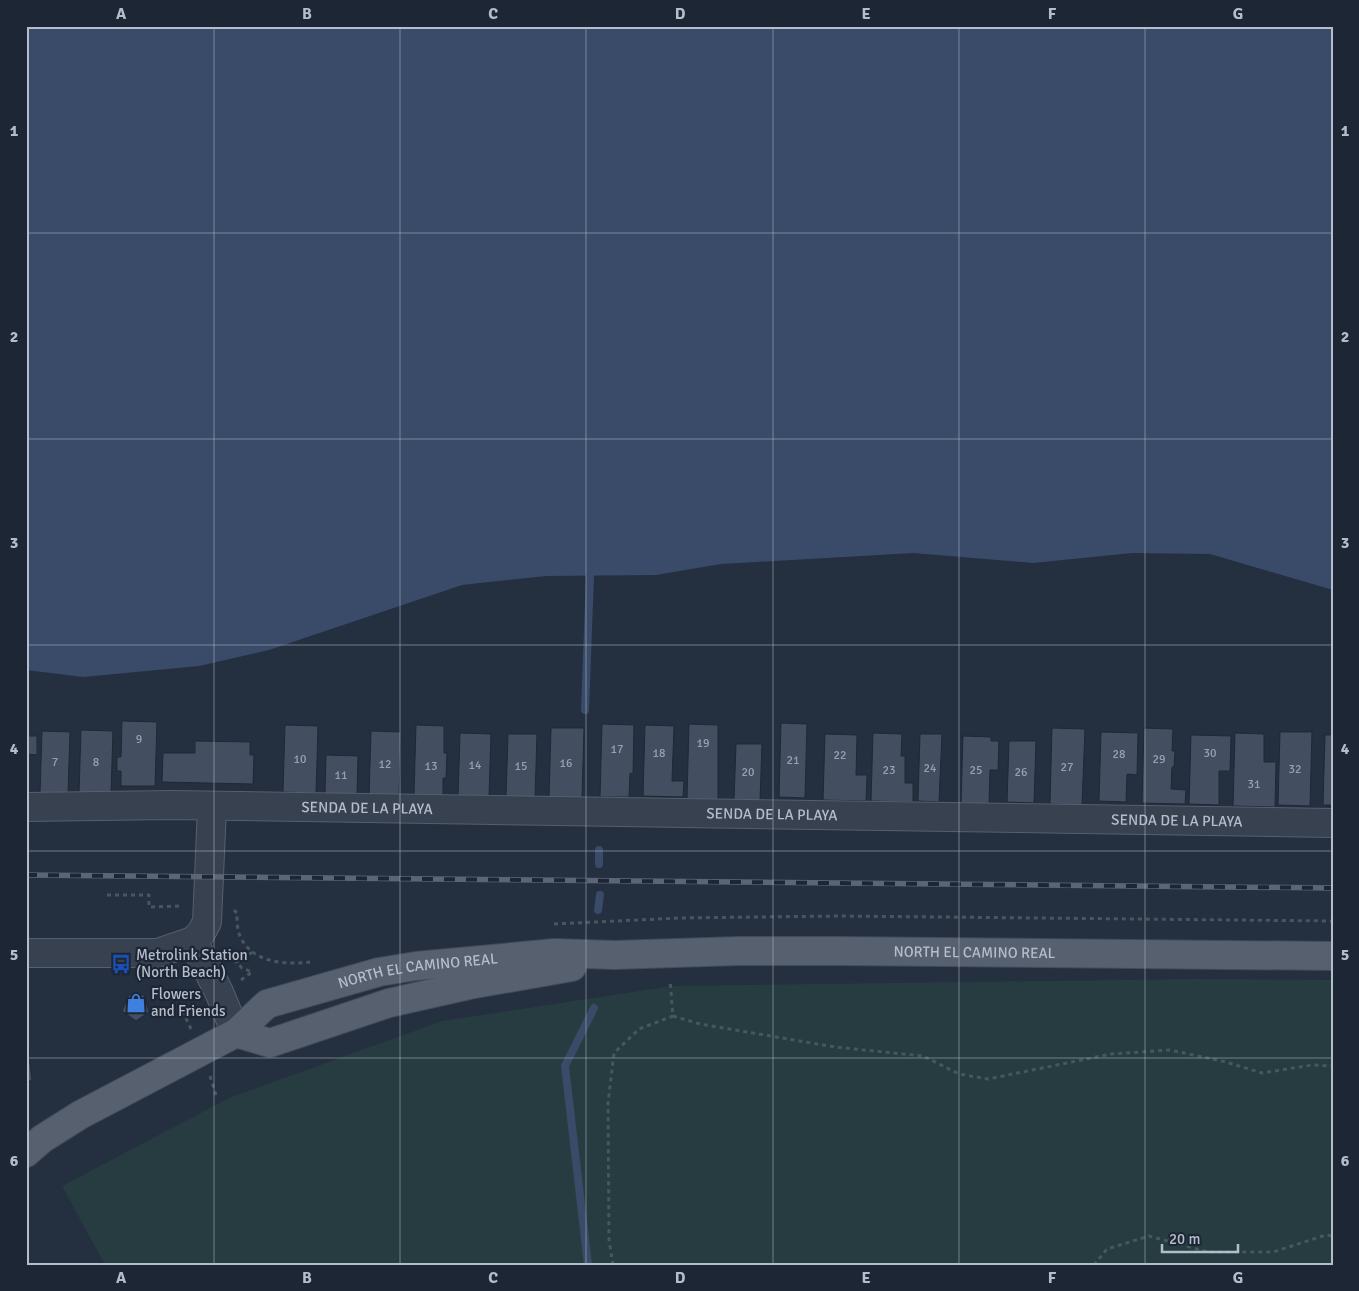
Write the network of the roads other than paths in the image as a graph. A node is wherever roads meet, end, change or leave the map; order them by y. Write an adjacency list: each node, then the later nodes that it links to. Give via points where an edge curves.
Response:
1 (26, 807): 2 (street, SENDA DE LA PLAYA)
2 (212, 807): 3 (street, SENDA DE LA PLAYA); 4 (street, via 207,922)
3 (1333, 823)
4 (193, 942): 5 (street, via 158,953); 8 (street)
5 (26, 953)
6 (614, 956): 7 (main road, NORTH EL CAMINO REAL, via 739,951); 8 (main road, NORTH EL CAMINO REAL, via 389,1003 270,1043); 8 (main road, NORTH EL CAMINO REAL, via 555,953 379,972 267,1004)
7 (1333, 956)
8 (236, 1033): 9 (main road, NORTH EL CAMINO REAL, via 80,1115)
9 (26, 1152)

